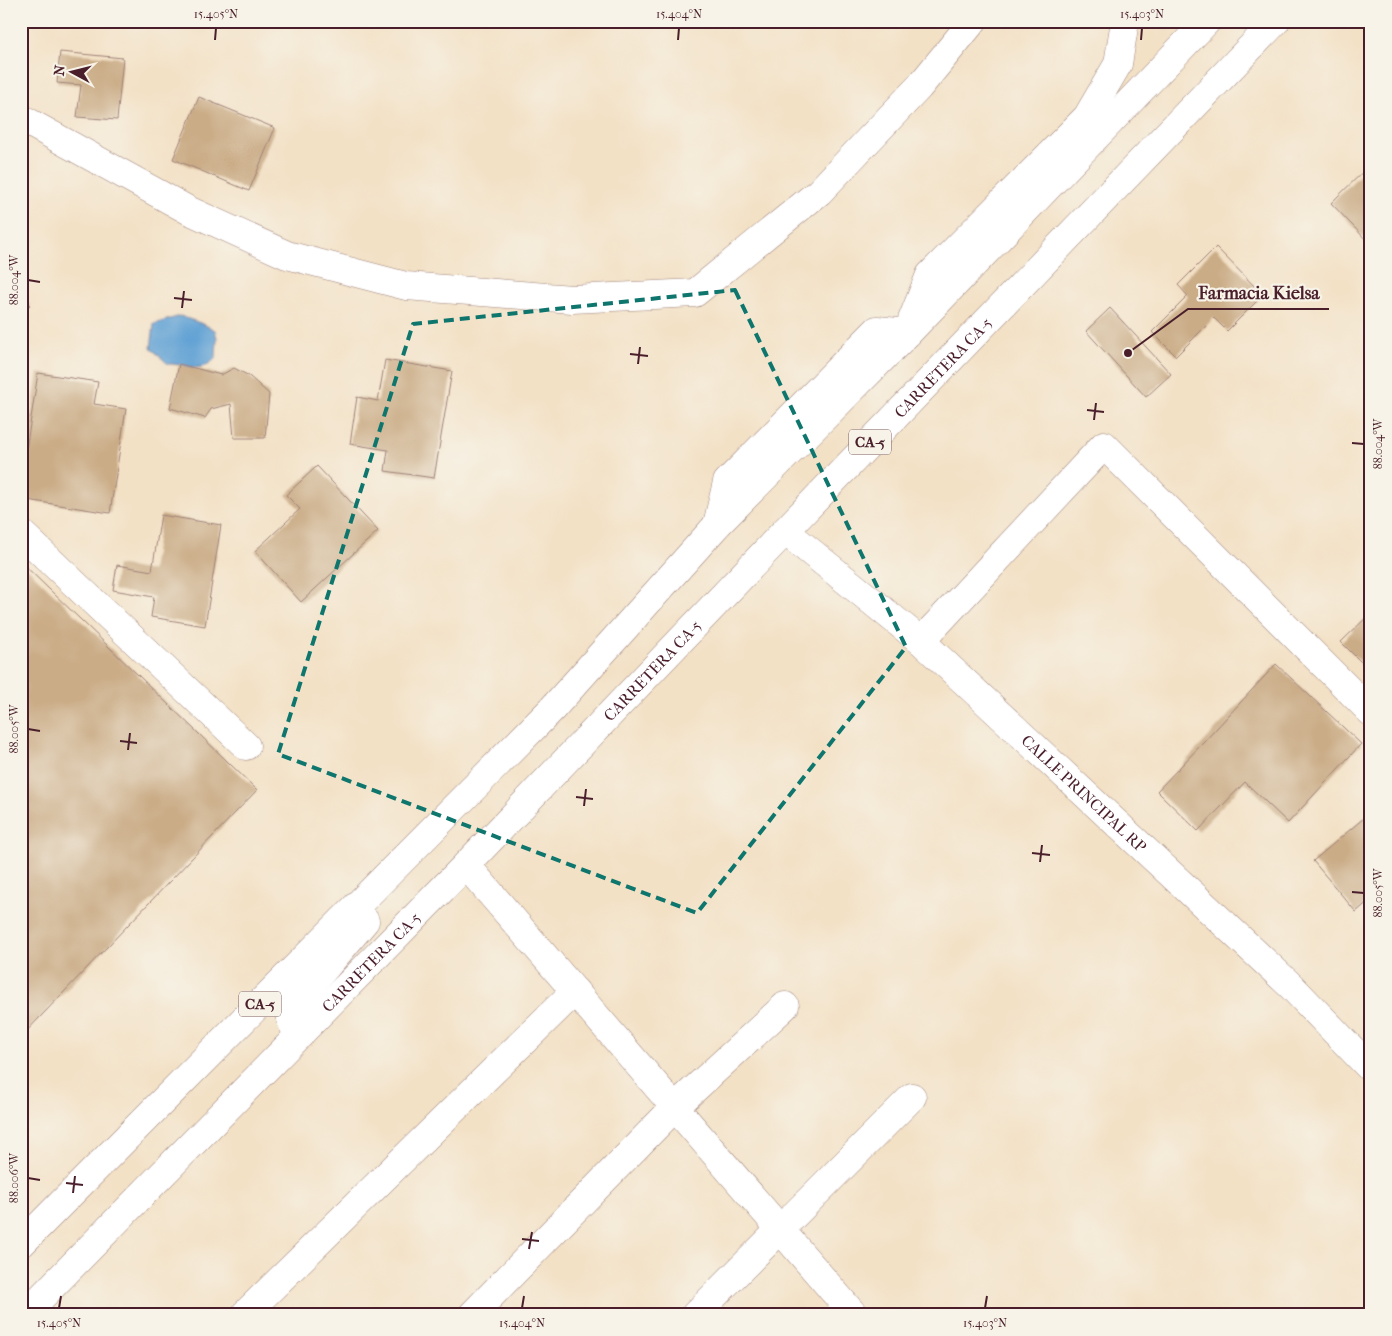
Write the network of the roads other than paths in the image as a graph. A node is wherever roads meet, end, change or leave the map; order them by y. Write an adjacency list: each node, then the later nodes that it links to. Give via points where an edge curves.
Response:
1 (973, 21): 5 (main road, via 919,87 819,192 695,293 572,298 406,286 286,255 188,210)
2 (1125, 21): 6 (main road, via 1118,64 1087,117 930,275)
3 (1207, 21): 6 (main road, CA-5)
4 (1276, 21): 7 (main road, CARRETERA CA-5 / CA-5)
5 (21, 118)
6 (908, 332): 12 (main road, CA-5, via 717,525 552,709)
7 (785, 531): 9 (main road, CALLE PRINCIPAL RP); 13 (main road, CARRETERA CA-5 / CA-5)
8 (21, 533): 11 (main road)
9 (921, 641): 10 (main road, via 1104,445); 17 (main road, CALLE PRINCIPAL RP, via 1291,986)
10 (1371, 712)
11 (246, 746)
12 (498, 764): 16 (main road, via 292,1007 290,1023); 21 (main road, CA-5)
13 (466, 865): 14 (main road); 16 (main road, CARRETERA CA-5 / CA-5)
14 (575, 992): 19 (main road); 22 (main road)
15 (785, 1006): 19 (main road)
16 (300, 1035): 23 (main road, CARRETERA CA-5 / CA-5)
17 (1371, 1069)
18 (912, 1097): 20 (main road)
19 (675, 1107): 20 (main road); 24 (main road)
20 (780, 1228): 25 (main road); 26 (main road)
21 (21, 1244)
22 (246, 1312)
23 (24, 1315)
24 (472, 1315)
25 (695, 1315)
26 (854, 1315)

